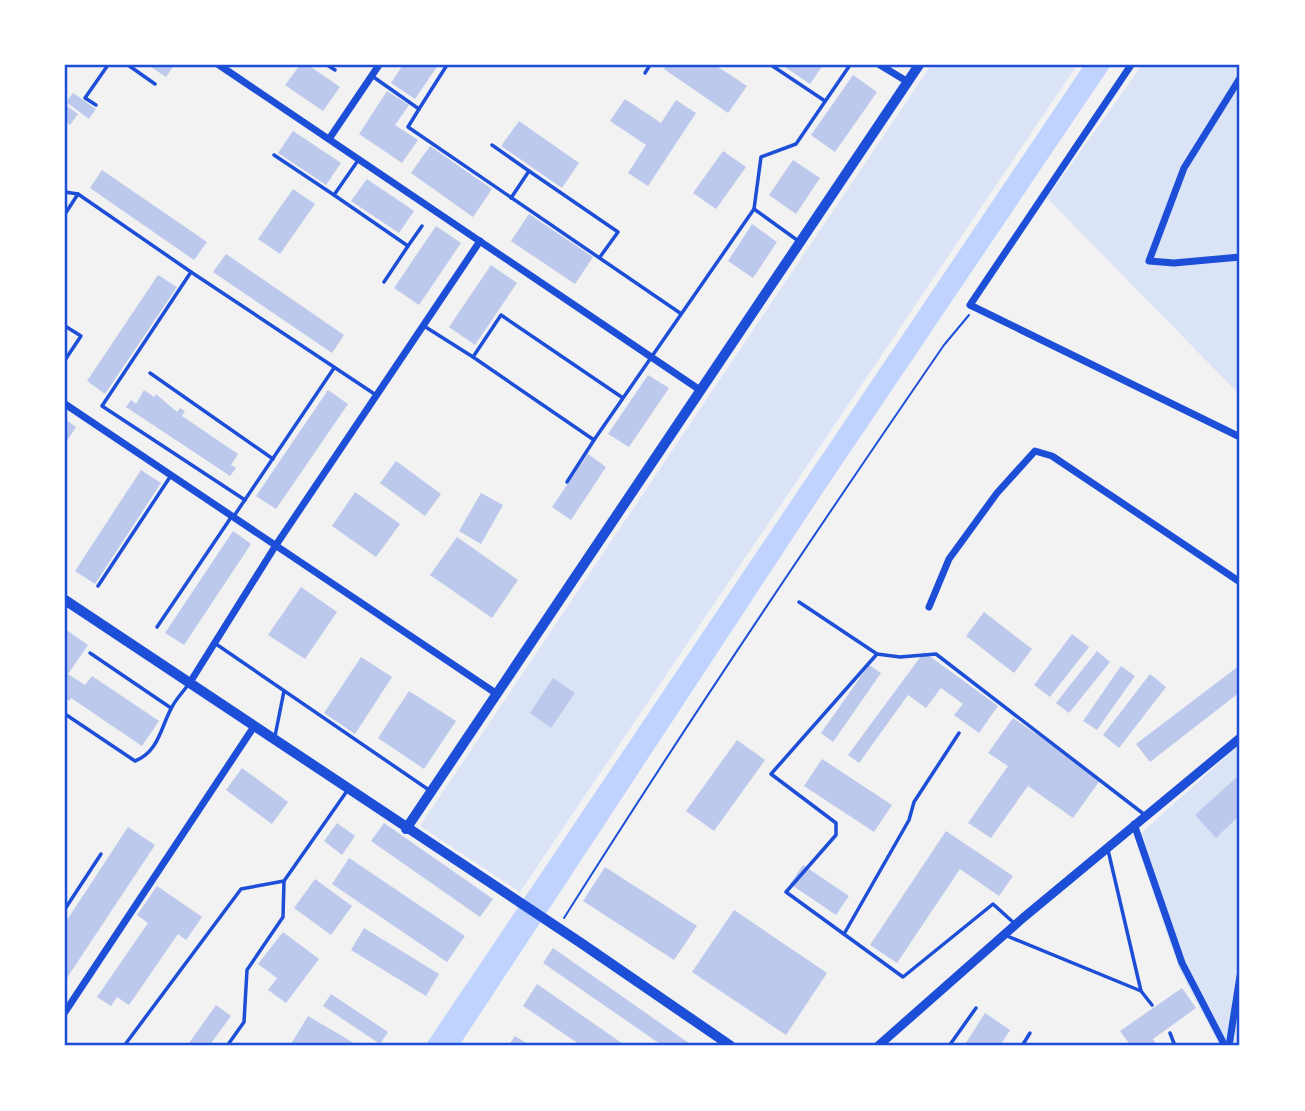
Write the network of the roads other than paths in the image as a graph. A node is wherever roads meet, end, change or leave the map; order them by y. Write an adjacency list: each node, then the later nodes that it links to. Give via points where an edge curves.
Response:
1 (108, 65): 20 (lane, via 85,98)
2 (128, 65): 18 (lane)
3 (219, 65): 22 (street)
4 (327, 65): 13 (lane)
5 (379, 65): 15 (street)
6 (447, 65): 21 (lane)
7 (650, 65): 14 (lane)
8 (771, 65): 19 (lane)
9 (850, 65): 19 (lane)
10 (880, 65): 17 (street)
11 (919, 65): 17 (main road)
12 (1131, 65): 53 (street, via 970,305)
13 (335, 71)
14 (645, 73)
15 (372, 76): 21 (lane); 22 (street)
16 (1240, 78): 38 (street, via 1184,168 1149,261)
17 (908, 82): 35 (main road)
18 (155, 84)
19 (825, 101): 31 (lane, via 796,144 761,157)
20 (96, 105)
21 (419, 108): 30 (lane, via 408,127)
22 (329, 139): 25 (street)
23 (492, 145): 26 (lane)
24 (274, 155): 29 (lane)
25 (359, 159): 29 (lane); 34 (street)
26 (529, 171): 30 (lane); 37 (lane, via 618,232)
27 (65, 192): 28 (lane)
28 (78, 194): 32 (lane); 39 (lane)
29 (334, 195): 36 (lane)
30 (511, 198): 37 (lane)
31 (754, 209): 35 (lane); 41 (lane)
32 (65, 214)
33 (422, 226): 36 (lane)
34 (480, 242): 42 (street); 44 (street)
35 (799, 242): 49 (main road)
36 (408, 246): 40 (lane)
37 (600, 257): 41 (lane)
38 (1240, 257)
39 (191, 272): 47 (lane); 58 (lane, via 102,406)
40 (384, 282)
41 (680, 313): 44 (lane)
42 (422, 325): 45 (lane); 50 (street)
43 (65, 326): 46 (lane, via 81,336)
44 (651, 356): 49 (street); 51 (lane)
45 (473, 357): 51 (lane, via 501,315); 54 (lane)
46 (65, 360)
47 (334, 368): 50 (lane); 55 (lane)
48 (149, 373): 55 (lane)
49 (700, 390): 72 (main road)
50 (377, 396): 60 (street)
51 (623, 398): 54 (lane)
52 (65, 404): 56 (street)
53 (1240, 437)
54 (594, 440): 57 (lane)
55 (273, 459): 58 (lane)
56 (171, 475): 59 (street); 62 (lane)
57 (566, 482)
58 (245, 500): 59 (lane)
59 (233, 516): 60 (street); 66 (lane)
60 (276, 545): 67 (street); 72 (street)
61 (1240, 582): 65 (street, via 1052,456 1035,451 997,492 949,559)
62 (98, 586)
63 (65, 600): 70 (main road)
64 (799, 602): 69 (lane)
65 (929, 607)
66 (158, 627)
67 (215, 643): 70 (street); 71 (lane)
68 (90, 653): 73 (lane)
69 (877, 654): 81 (lane, via 936,654); 89 (lane, via 771,774 836,823 836,835 786,892)
70 (189, 684): 73 (lane); 75 (main road)
71 (284, 691): 78 (lane); 80 (lane)
72 (497, 694): 80 (main road)
73 (171, 708): 74 (lane, via 155,744 135,761)
74 (65, 714)
75 (253, 727): 78 (main road); 95 (street)
76 (959, 733): 89 (lane, via 914,802 909,820)
77 (1240, 738): 81 (street)
78 (274, 742): 79 (main road)
79 (348, 790): 83 (main road); 86 (lane)
80 (431, 791): 83 (main road)
81 (1145, 815): 82 (street)
82 (1134, 824): 84 (street); 105 (street, via 1182,963)
83 (406, 829): 100 (main road)
84 (1107, 847): 88 (street); 92 (lane)
85 (101, 854): 87 (lane)
86 (284, 881): 98 (lane, via 241,889); 99 (lane, via 283,917 247,970 244,1022)
87 (65, 909)
88 (1016, 925): 89 (lane, via 993,904 903,977); 90 (street)
89 (844, 934)
90 (1004, 935): 92 (lane); 101 (street)
91 (1240, 976): 105 (street)
92 (1141, 991): 93 (lane)
93 (1152, 1005)
94 (976, 1007): 102 (lane)
95 (65, 1012)
96 (1030, 1032): 103 (lane)
97 (1170, 1033): 104 (lane)
98 (124, 1046)
99 (227, 1046)
100 (731, 1046)
101 (878, 1046)
102 (949, 1046)
103 (1022, 1046)
104 (1175, 1046)
105 (1227, 1046)

